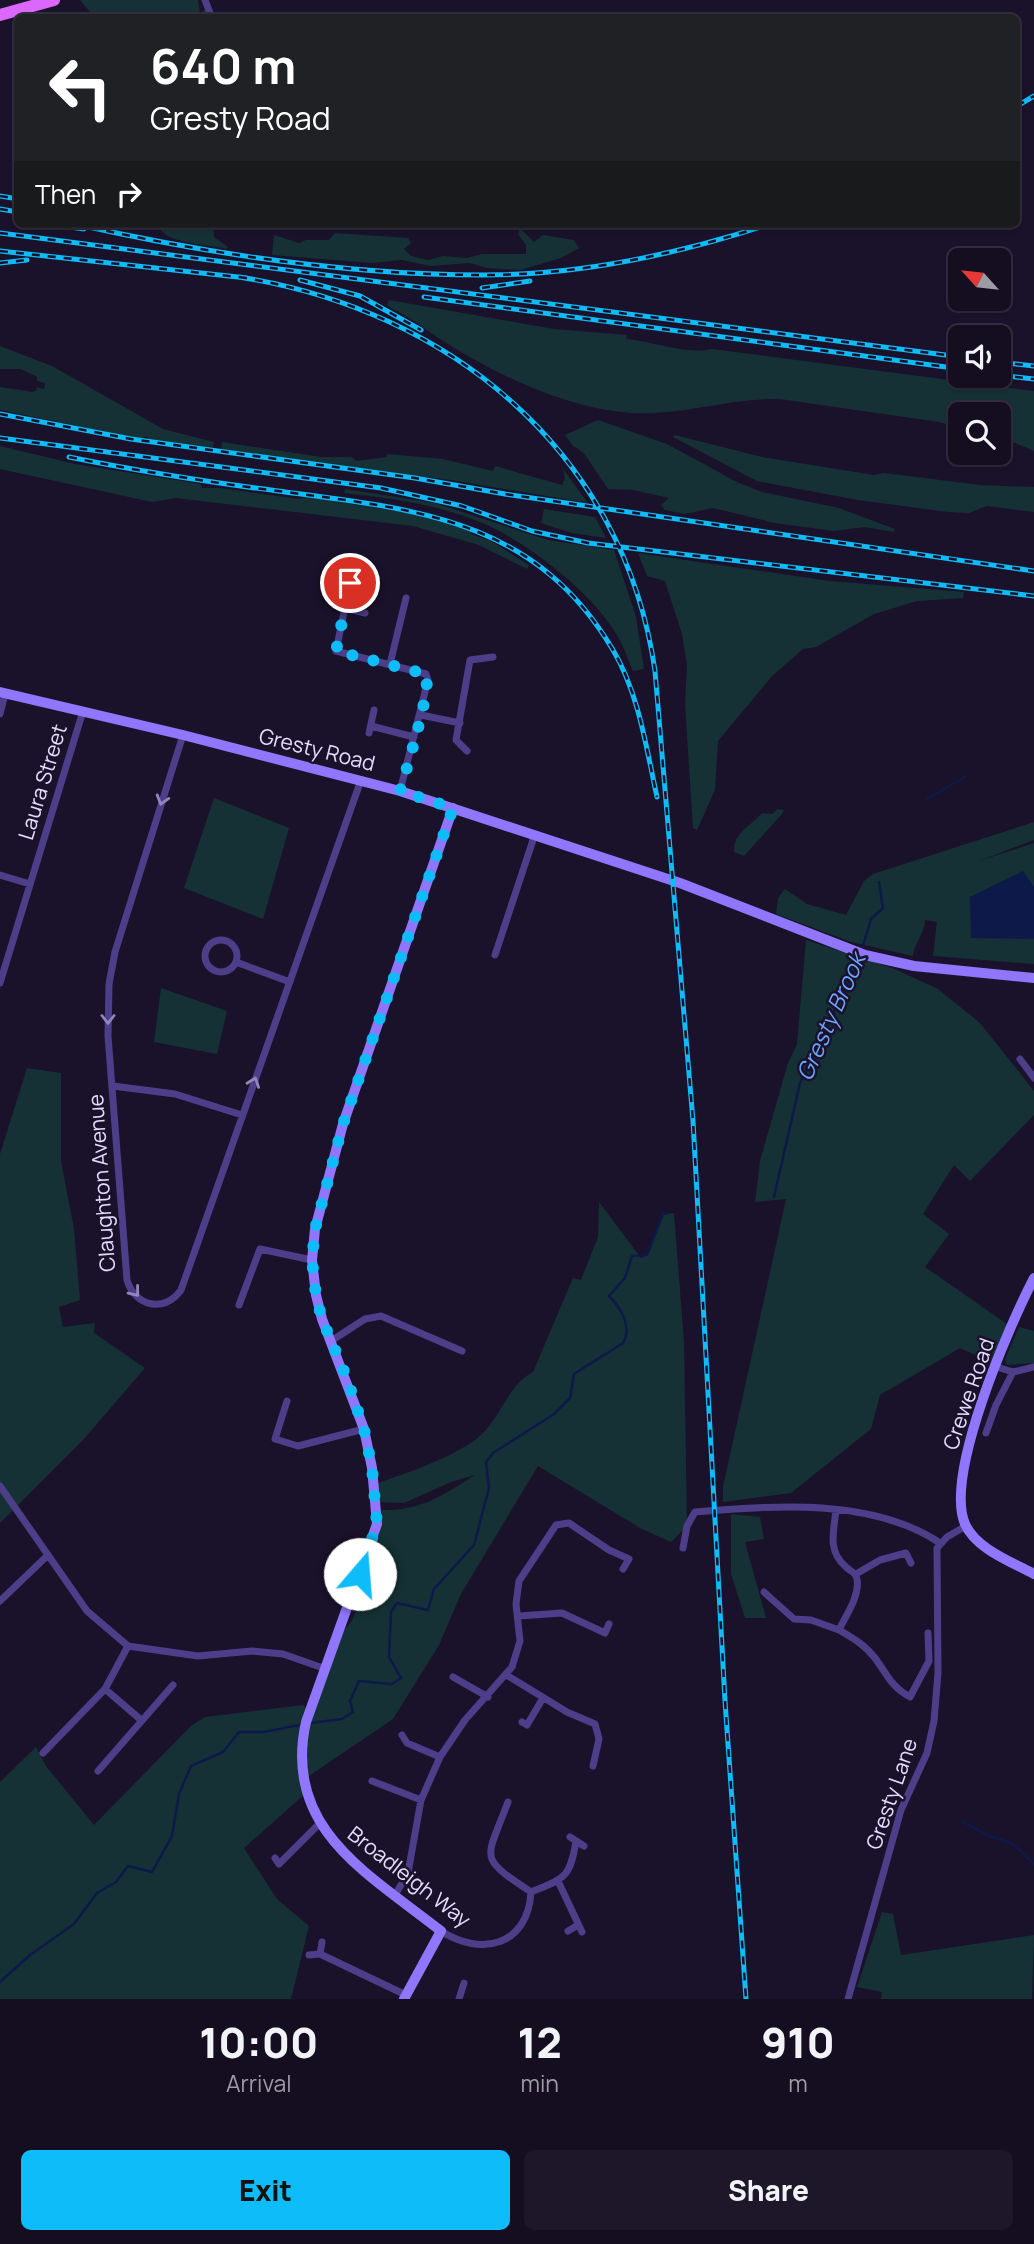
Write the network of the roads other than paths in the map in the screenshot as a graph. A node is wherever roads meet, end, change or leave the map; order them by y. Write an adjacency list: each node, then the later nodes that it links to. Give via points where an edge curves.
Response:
1 (54, 0): 2 (main road)
2 (0, 15)
3 (350, 583): 5 (street)
4 (406, 598): 8 (street)
5 (344, 608): 6 (street); 8 (street, via 336,651)
6 (365, 612)
7 (493, 657): 14 (street, via 470,660)
8 (390, 664): 13 (street, via 426,674)
9 (2, 693): 11 (street, Gresty Road); 12 (street)
10 (374, 710): 16 (street, via 370,729)
11 (83, 711): 15 (street, Gresty Road); 23 (street, Laura Street)
12 (0, 714)
13 (421, 715): 14 (street); 16 (street)
14 (460, 723): 17 (street, via 456,740)
15 (183, 735): 18 (street, Gresty Road); 31 (street, Claughton Avenue, one-way to 31, via 115,951 109,984)
16 (414, 737): 19 (street)
17 (467, 751)
18 (361, 780): 19 (street, Gresty Road); 27 (street, Claughton Avenue)
19 (400, 791): 20 (street, Gresty Road)
20 (453, 808): 21 (street, Gresty Road); 33 (street, Broadleigh Way, via 343,1124 321,1201)
21 (534, 837): 24 (street); 26 (street, Gresty Road, via 659,875 862,954 927,967)
22 (0, 875): 23 (street)
23 (30, 884): 28 (street, Laura Street)
24 (495, 955)
25 (236, 962): 25 (street, via 236,951 225,940 215,940 205,951 205,963 217,972 229,970); 27 (street)
26 (1034, 978)
27 (290, 982): 32 (street, Claughton Avenue, one-way to 27)
28 (0, 983)
29 (1020, 1059): 30 (street)
30 (1034, 1078)
31 (113, 1086): 32 (street, via 175,1094); 32 (street, Claughton Avenue, one-way to 32, via 127,1280 134,1294 148,1304 164,1303 181,1290)
32 (242, 1115)
33 (312, 1260): 35 (street, via 260,1249); 36 (street, Broadleigh Way, via 322,1319)
34 (1034, 1278): 38 (street, Crewe Road)
35 (239, 1305)
36 (331, 1340): 37 (street, via 365,1319 381,1316); 42 (street, Broadleigh Way)
37 (462, 1350)
38 (997, 1367): 40 (street); 46 (street, Crewe Road, via 963,1470 960,1494)
39 (1034, 1367): 40 (street)
40 (1013, 1373): 43 (street)
41 (287, 1401): 42 (street, via 275,1439 298,1446)
42 (364, 1429): 63 (street, Broadleigh Way, via 377,1524)
43 (986, 1433)
44 (0, 1486): 50 (street)
45 (836, 1511): 47 (street, via 904,1522); 48 (street, via 800,1505 695,1512); 54 (street, via 832,1548 838,1560)
46 (966, 1526): 47 (street); 55 (street, via 988,1548)
47 (940, 1544): 94 (street, Gresty Lane, via 935,1561 939,1615 934,1721 927,1753 901,1810)
48 (683, 1549)
49 (634, 1551): 51 (street)
50 (47, 1556): 57 (street); 62 (street, via 86,1611)
51 (629, 1559): 53 (street); 58 (street, via 569,1523 556,1525 522,1573)
52 (911, 1563): 54 (street, via 906,1553 895,1554)
53 (623, 1569)
54 (856, 1574): 60 (street, via 856,1595)
55 (1034, 1574)
56 (764, 1592): 60 (street, via 794,1619)
57 (0, 1601)
58 (519, 1616): 59 (street, via 562,1613 603,1636); 64 (street, via 519,1649)
59 (609, 1624)
60 (839, 1630): 61 (street, via 858,1640 889,1681 910,1697 929,1661)
61 (928, 1633)
62 (128, 1646): 63 (street, via 198,1656 252,1651 283,1654); 67 (street)
63 (326, 1670): 80 (street, Broadleigh Way, via 306,1722 301,1757 306,1793)
64 (508, 1676): 68 (street); 69 (street)
65 (453, 1677): 68 (street)
66 (173, 1685): 70 (street)
67 (105, 1689): 70 (street); 73 (street)
68 (488, 1697): 74 (street, via 465,1720)
69 (543, 1698): 71 (street); 75 (street, via 595,1724 599,1739)
70 (141, 1719): 76 (street)
71 (528, 1725)
72 (402, 1735): 74 (street, via 406,1747)
73 (43, 1753)
74 (440, 1757): 78 (street)
75 (593, 1766)
76 (98, 1771)
77 (372, 1781): 78 (street)
78 (421, 1800): 85 (street, via 408,1873)
79 (508, 1802): 84 (street, via 490,1851 491,1861)
80 (319, 1824): 82 (street); 85 (street, Broadleigh Way, via 344,1853)
81 (584, 1846): 83 (street, via 573,1839 571,1868)
82 (279, 1864)
83 (558, 1881): 84 (street); 87 (street, via 580,1928)
84 (531, 1892): 86 (street, Broadleigh Way, via 521,1924 496,1943 466,1945)
85 (395, 1895): 86 (street, Broadleigh Way)
86 (441, 1931): 92 (street)
87 (568, 1931)
88 (322, 1942): 89 (street)
89 (320, 1954): 90 (street); 92 (street)
90 (309, 1955)
91 (464, 1983): 93 (street)
92 (405, 1997)
93 (459, 1999)
94 (848, 1999)

